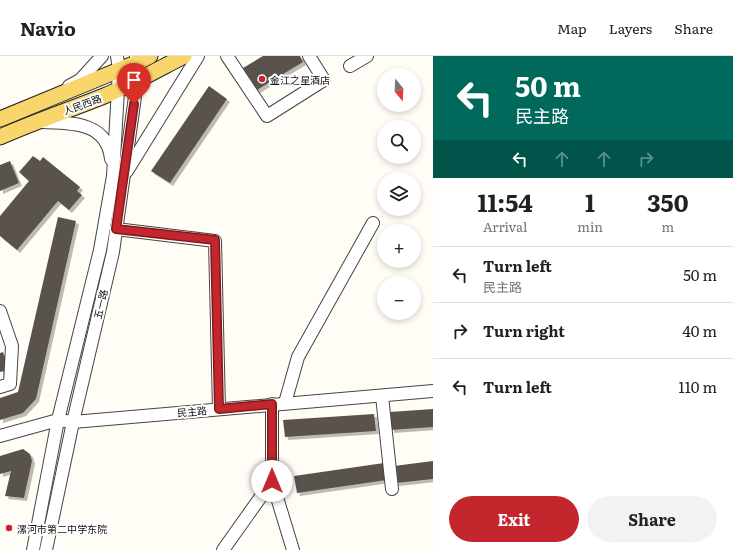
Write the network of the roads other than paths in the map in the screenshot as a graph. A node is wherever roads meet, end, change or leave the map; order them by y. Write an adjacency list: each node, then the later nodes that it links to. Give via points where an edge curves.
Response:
1 (102, 56): 13 (street, via 80,80)
2 (150, 56): 8 (main road, 人民西路)
3 (184, 56): 11 (main road, 人民西路)
4 (198, 56): 17 (street)
5 (227, 56): 6 (street, via 267,116 324,80)
6 (309, 56)
7 (367, 56): 10 (street)
8 (136, 60): 9 (main road, 人民西路); 11 (street, 五一路)
9 (118, 63): 12 (street, 五一路); 13 (main road, 人民西路)
10 (350, 66)
11 (137, 81): 12 (main road, 人民西路); 17 (street, 五一路)
12 (118, 89): 15 (main road, 人民西路); 17 (street, 五一路)
13 (42, 101): 14 (main road, 人民西路)
14 (0, 119)
15 (34, 122): 16 (main road, 人民西路); 17 (street, via 83,125 95,132 105,140)
16 (0, 137)
17 (119, 175): 19 (street, 五一路); 28 (street, 五一路)
18 (373, 223): 25 (street, via 298,357)
19 (116, 229): 27 (street, via 215,240); 29 (street, 五一路, via 113,252)
20 (0, 311): 21 (street)
21 (5, 342): 22 (street, via 12,346 10,384)
22 (0, 387)
23 (433, 391): 24 (street, 民主路)
24 (382, 396): 25 (street, 民主路); 32 (street)
25 (285, 403): 26 (street, 民主路)
26 (272, 404): 27 (street, 民主路); 31 (street)
27 (219, 409): 29 (street, 民主路)
28 (58, 420): 29 (street, 民主路); 30 (street, 民主路); 33 (street, 五一路)
29 (73, 422): 34 (street, 五一路)
30 (0, 436)
31 (272, 481): 35 (street); 36 (street)
32 (392, 490)
33 (33, 550)
34 (46, 550)
35 (223, 550)
36 (293, 550)

